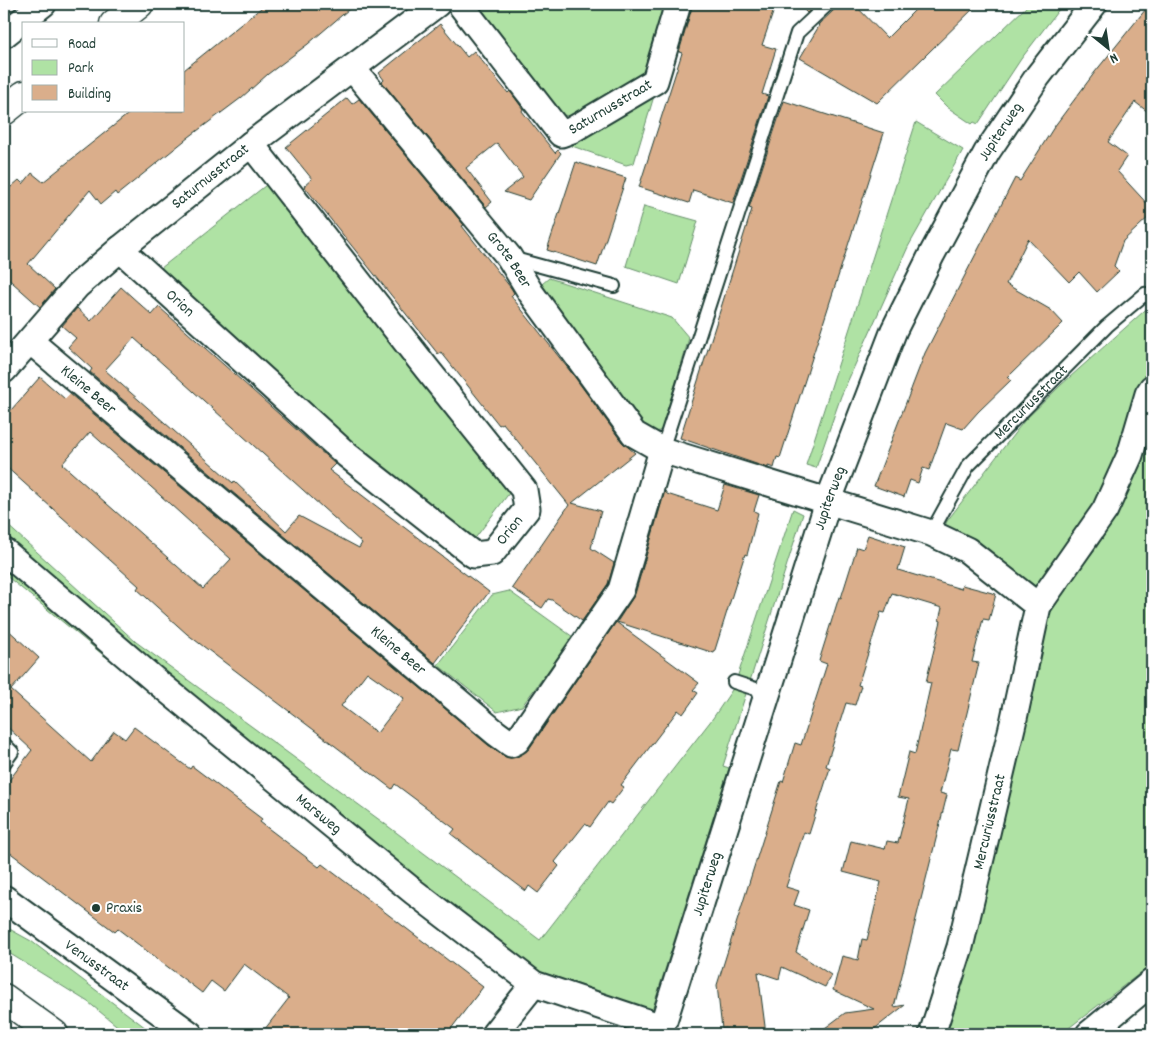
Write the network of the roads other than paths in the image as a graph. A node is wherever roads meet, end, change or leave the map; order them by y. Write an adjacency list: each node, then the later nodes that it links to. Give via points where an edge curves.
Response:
1 (43, 4): 9 (street)
2 (139, 4): 8 (main road)
3 (437, 4): 10 (street, Saturnusstraat)
4 (460, 4): 5 (street, Saturnusstraat, via 561,134 655,81)
5 (678, 4)
6 (828, 4): 21 (lane, via 797,33)
7 (1094, 4): 22 (street, Jupiterweg, via 1038,76 987,152 932,254 894,330)
8 (116, 22)
9 (4, 35)
10 (352, 68): 13 (street, Saturnusstraat); 15 (street, Grote Beer)
11 (22, 97): 12 (main road)
12 (4, 111)
13 (252, 144): 14 (street, Saturnusstraat); 14 (street, Orion, via 524,490 527,509 492,553 474,556 347,456)
14 (120, 249): 18 (street, Saturnusstraat, via 77,286)
15 (509, 257): 16 (lane); 21 (street, Grote Beer, via 531,294 634,434)
16 (614, 286)
17 (1152, 299): 23 (lane, Mercuriusstraat, via 1144,294 1107,326 968,466)
18 (30, 341): 19 (street, Saturnusstraat); 21 (street, Kleine Beer, via 511,744 517,740 621,590)
19 (4, 370)
20 (1152, 388): 25 (street, Mercuriusstraat, via 1130,455 1105,510)
21 (662, 450): 22 (street, Grote Beer)
22 (828, 502): 23 (street); 27 (street, Jupiterweg)
23 (931, 533): 25 (street, via 967,550)
24 (4, 551): 32 (street, Marsweg, via 156,681 399,880)
25 (1038, 606): 38 (street, Mercuriusstraat, via 960,947)
26 (734, 682): 27 (lane)
27 (768, 693): 34 (street, Jupiterweg)
28 (4, 744): 29 (lane, via 12,752)
29 (4, 763)
30 (4, 898): 36 (street, Venusstraat)
31 (1152, 982): 39 (street)
32 (534, 984): 34 (street, Marsweg); 37 (street)
33 (4, 998): 35 (main road)
34 (665, 1031)
35 (54, 1034)
36 (190, 1034)
37 (494, 1034)
38 (932, 1034)
39 (1089, 1034)

